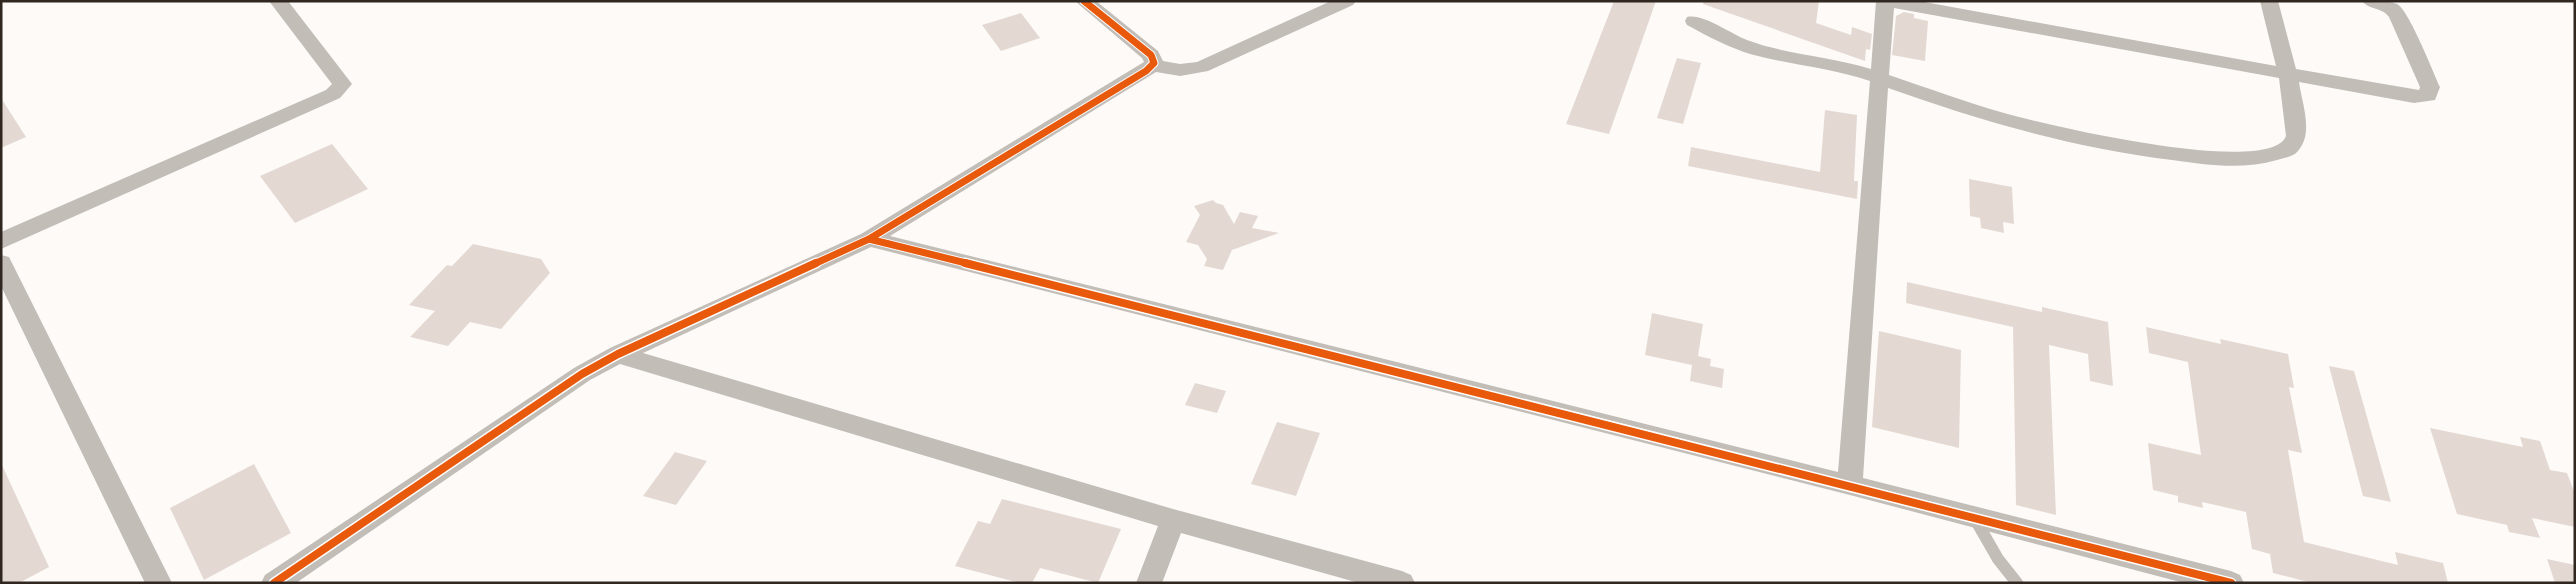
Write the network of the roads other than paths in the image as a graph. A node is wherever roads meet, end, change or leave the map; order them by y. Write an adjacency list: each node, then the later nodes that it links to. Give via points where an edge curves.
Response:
1 (278, 1): 12 (street, via 342,84 333,94)
2 (1084, 1): 8 (street, via 1151,55 1154,59)
3 (1347, 1): 8 (street, via 1201,67 1180,70)
4 (1886, 1): 9 (street); 10 (street)
5 (2269, 1): 9 (street)
6 (2372, 1): 9 (street, via 2392,8 2398,16 2430,87 2428,96 2414,97)
7 (1694, 21): 10 (street, via 1751,48)
8 (1152, 65): 11 (street)
9 (2288, 76): 10 (street, via 2297,133 2295,142 2285,151 2267,157 2235,159 2160,151 2017,124)
10 (1878, 77): 15 (street)
11 (869, 239): 14 (street); 15 (street)
12 (1, 241)
13 (1, 263): 18 (street)
14 (618, 354): 16 (street); 19 (street, via 582,374)
15 (1850, 485): 17 (street)
16 (1173, 520): 20 (street); 21 (street)
17 (1975, 520): 22 (lane); 23 (street)
18 (159, 583)
19 (274, 583)
20 (1149, 583)
21 (1402, 583)
22 (2017, 583)
23 (2231, 583)

